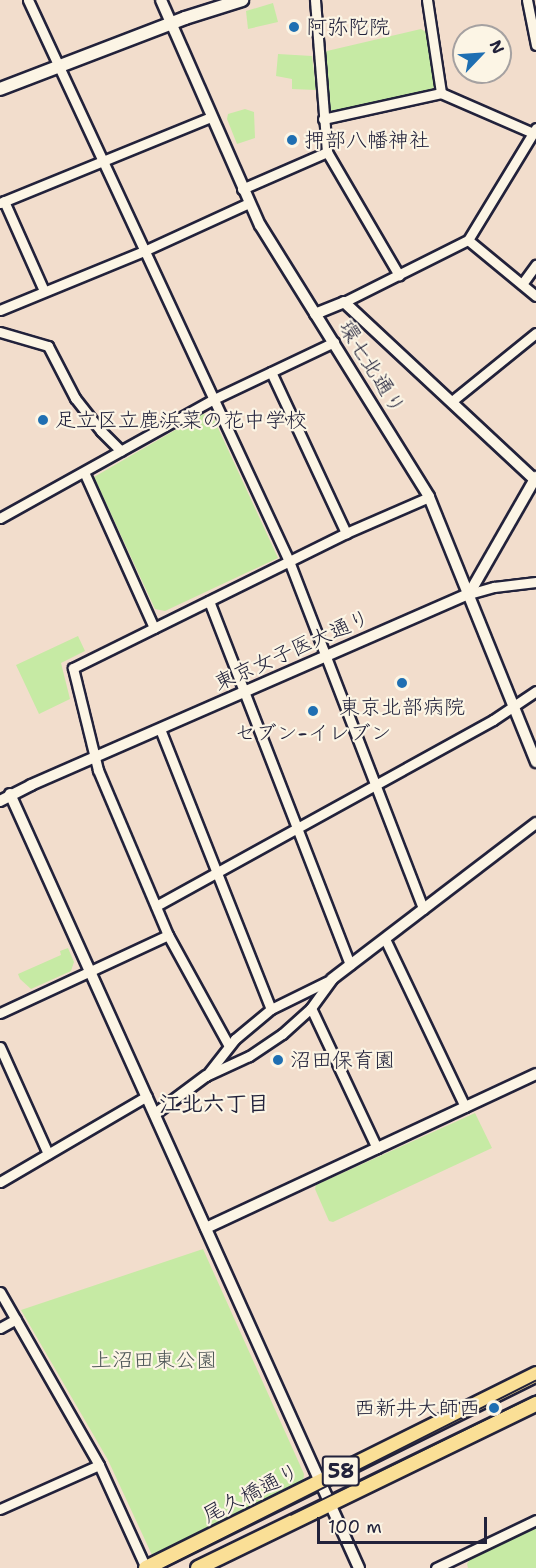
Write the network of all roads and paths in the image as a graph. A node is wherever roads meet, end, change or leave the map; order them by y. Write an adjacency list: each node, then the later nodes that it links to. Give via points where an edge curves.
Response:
1 (28, 0): 9 (street)
2 (160, 0): 7 (street, 環七北通り)
3 (242, 0): 7 (main road)
4 (315, 0): 13 (street)
5 (427, 0): 11 (street)
6 (527, 0): 8 (street)
7 (171, 24): 9 (main road); 12 (street, 環七北通り)
8 (536, 45)
9 (58, 68): 10 (main road); 16 (street)
10 (0, 89)
11 (441, 93): 13 (street); 14 (street)
12 (211, 117): 16 (street); 17 (street, 環七北通り)
13 (323, 119): 15 (street)
14 (535, 130): 20 (street)
15 (327, 152): 17 (street); 23 (street)
16 (102, 162): 18 (street); 21 (street)
17 (242, 189): 19 (street, 環七北通り)
18 (2, 202): 25 (street)
19 (249, 203): 21 (street); 29 (street, 環七北通り)
20 (468, 240): 23 (street); 24 (street)
21 (144, 251): 25 (street); 34 (street)
22 (536, 265): 24 (street)
23 (399, 275): 27 (street)
24 (522, 284): 26 (street)
25 (44, 291): 28 (street)
26 (536, 296)
27 (344, 302): 29 (street); 35 (street)
28 (0, 310)
29 (315, 314): 32 (street, 環七北通り)
30 (0, 332): 36 (street, via 48,346 75,399)
31 (536, 333): 35 (street)
32 (334, 342): 33 (street); 39 (street, 環七北通り)
33 (271, 372): 34 (street); 41 (street)
34 (214, 399): 36 (street); 42 (street)
35 (452, 401): 38 (street)
36 (121, 451): 37 (street)
37 (84, 472): 40 (street); 46 (street)
38 (535, 479): 44 (street)
39 (429, 497): 41 (street); 44 (street, 環七北通り)
40 (0, 518)
41 (346, 533): 42 (street)
42 (289, 561): 45 (street); 47 (street)
43 (536, 582): 44 (street)
44 (469, 594): 47 (street, 東京女子医大通り); 50 (street, 環七北通り)
45 (209, 601): 46 (street); 49 (street)
46 (154, 628): 52 (street, via 72,668)
47 (326, 657): 49 (street, 東京女子医大通り); 54 (street)
48 (536, 691): 50 (street)
49 (244, 693): 51 (street, 東京女子医大通り); 57 (street)
50 (514, 706): 53 (street, 環七北通り); 54 (street)
51 (160, 729): 52 (street, 東京女子医大通り); 58 (street)
52 (94, 758): 55 (street, 東京女子医大通り); 59 (street)
53 (536, 762)
54 (375, 786): 57 (street); 60 (street)
55 (4, 797): 64 (street)
56 (536, 823): 60 (street)
57 (298, 828): 58 (street); 63 (street)
58 (216, 873): 59 (street); 67 (street)
59 (156, 906): 61 (street)
60 (423, 909): 62 (street)
61 (168, 935): 64 (street); 69 (street)
62 (385, 939): 63 (street); 74 (street)
63 (350, 965): 65 (street)
64 (91, 971): 68 (street); 73 (street)
65 (332, 979): 66 (street); 67 (street)
66 (311, 1008): 72 (street, via 259,1050); 76 (street)
67 (272, 1009): 69 (street)
68 (0, 1013)
69 (229, 1046): 72 (street)
70 (0, 1047): 77 (street)
71 (536, 1074): 74 (street)
72 (206, 1076): 75 (street)
73 (147, 1096): 75 (street); 77 (street)
74 (465, 1107): 76 (street)
75 (155, 1114): 79 (street)
76 (376, 1148): 79 (street)
77 (48, 1154): 78 (street)
78 (0, 1182)
79 (206, 1228): 86 (street)
80 (0, 1292): 81 (street)
81 (16, 1319): 82 (street); 85 (street)
82 (0, 1328)
83 (536, 1374): 86 (main road, 尾久橋通り / 58)
84 (536, 1404): 87 (main road, 尾久橋通り / 58)
85 (99, 1465): 88 (street); 91 (street)
86 (320, 1482): 87 (street); 91 (main road, 尾久橋通り / 58)
87 (330, 1505): 92 (main road, 尾久橋通り / 58); 93 (street)
88 (0, 1509)
89 (536, 1520): 90 (street)
90 (458, 1557): 94 (street); 95 (street)
91 (146, 1568)
92 (198, 1568)
93 (359, 1568)
94 (436, 1568)
95 (463, 1568)

